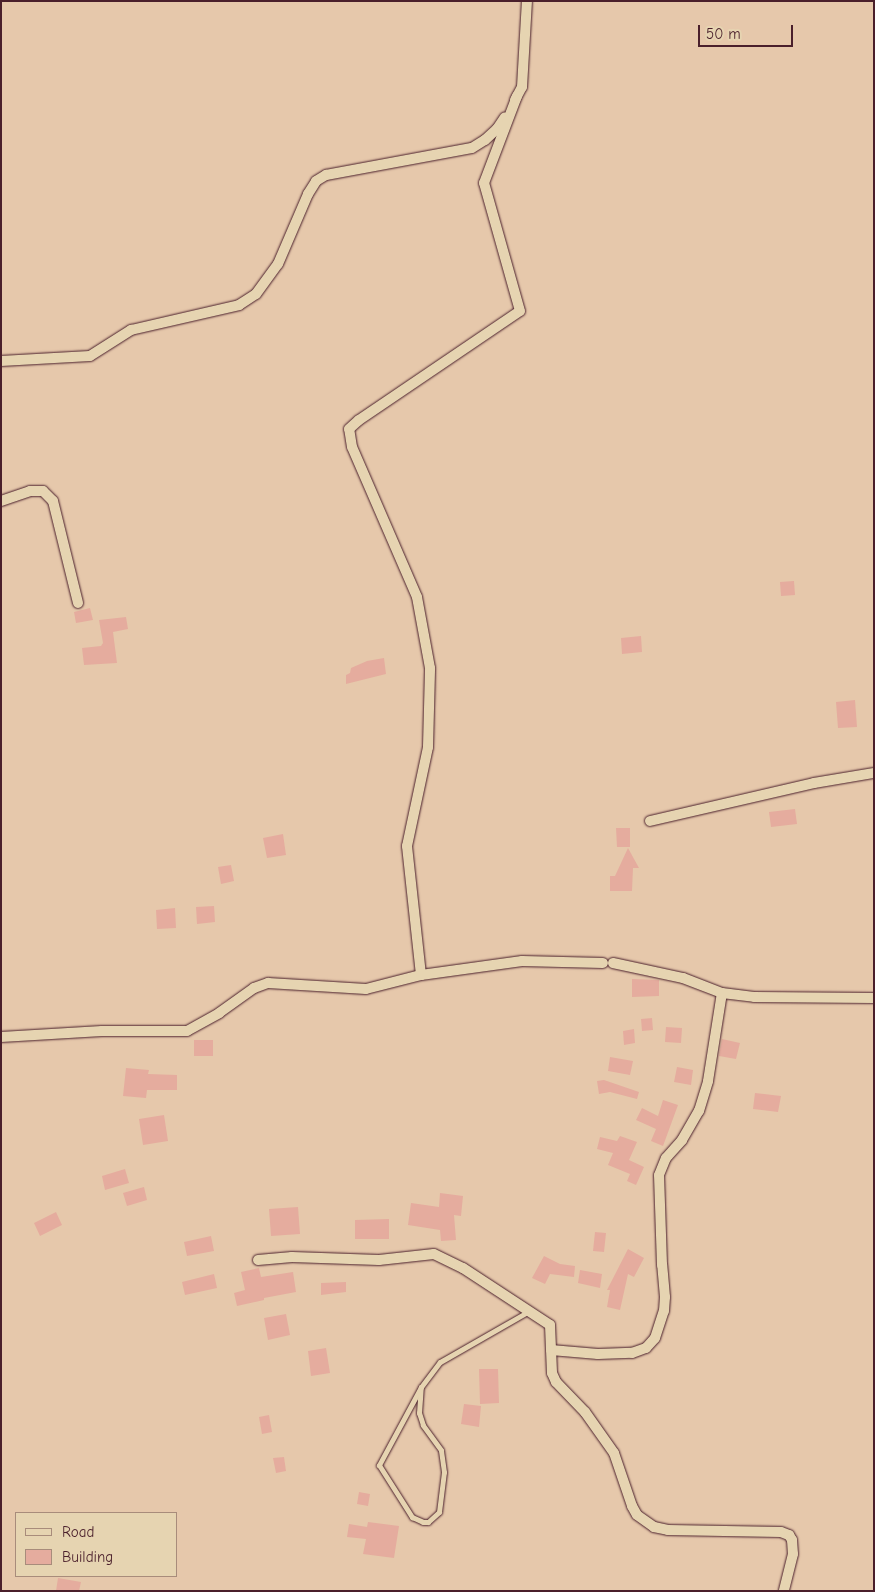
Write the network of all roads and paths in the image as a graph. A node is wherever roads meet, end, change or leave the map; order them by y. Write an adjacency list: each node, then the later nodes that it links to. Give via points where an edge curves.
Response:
1 (527, 1): 2 (street, via 522,87)
2 (517, 96): 3 (street, via 497,129 472,148 326,175 316,181 278,264 256,294 239,305 131,330 90,356); 8 (street, via 484,183 520,311 349,429 352,447 417,597 430,668 428,747 407,846)
3 (1, 361)
4 (1, 501): 5 (street, via 30,491 43,491 53,501)
5 (78, 603)
6 (874, 773): 7 (street)
7 (650, 821)
8 (421, 976): 9 (street, via 522,961 608,963 683,978); 11 (street, via 366,989 268,983 254,988 187,1031 102,1031)
9 (722, 993): 10 (street, via 754,997); 14 (street, via 708,1081 699,1111 682,1140 666,1158 660,1175 666,1297 655,1338 646,1348 632,1353)
10 (874, 998)
11 (1, 1037)
12 (258, 1260): 13 (street, via 292,1257 379,1260 434,1254 463,1268)
13 (530, 1311): 14 (street, via 550,1325); 15 (lane, via 440,1362)
14 (551, 1350): 16 (street, via 552,1373 556,1382 585,1412 614,1454 637,1515 644,1522 668,1530 780,1532 789,1535 793,1554)
15 (421, 1388): 15 (lane, via 419,1413 422,1426 441,1450 444,1472 439,1512 428,1522 412,1517 379,1465)
16 (784, 1591)

